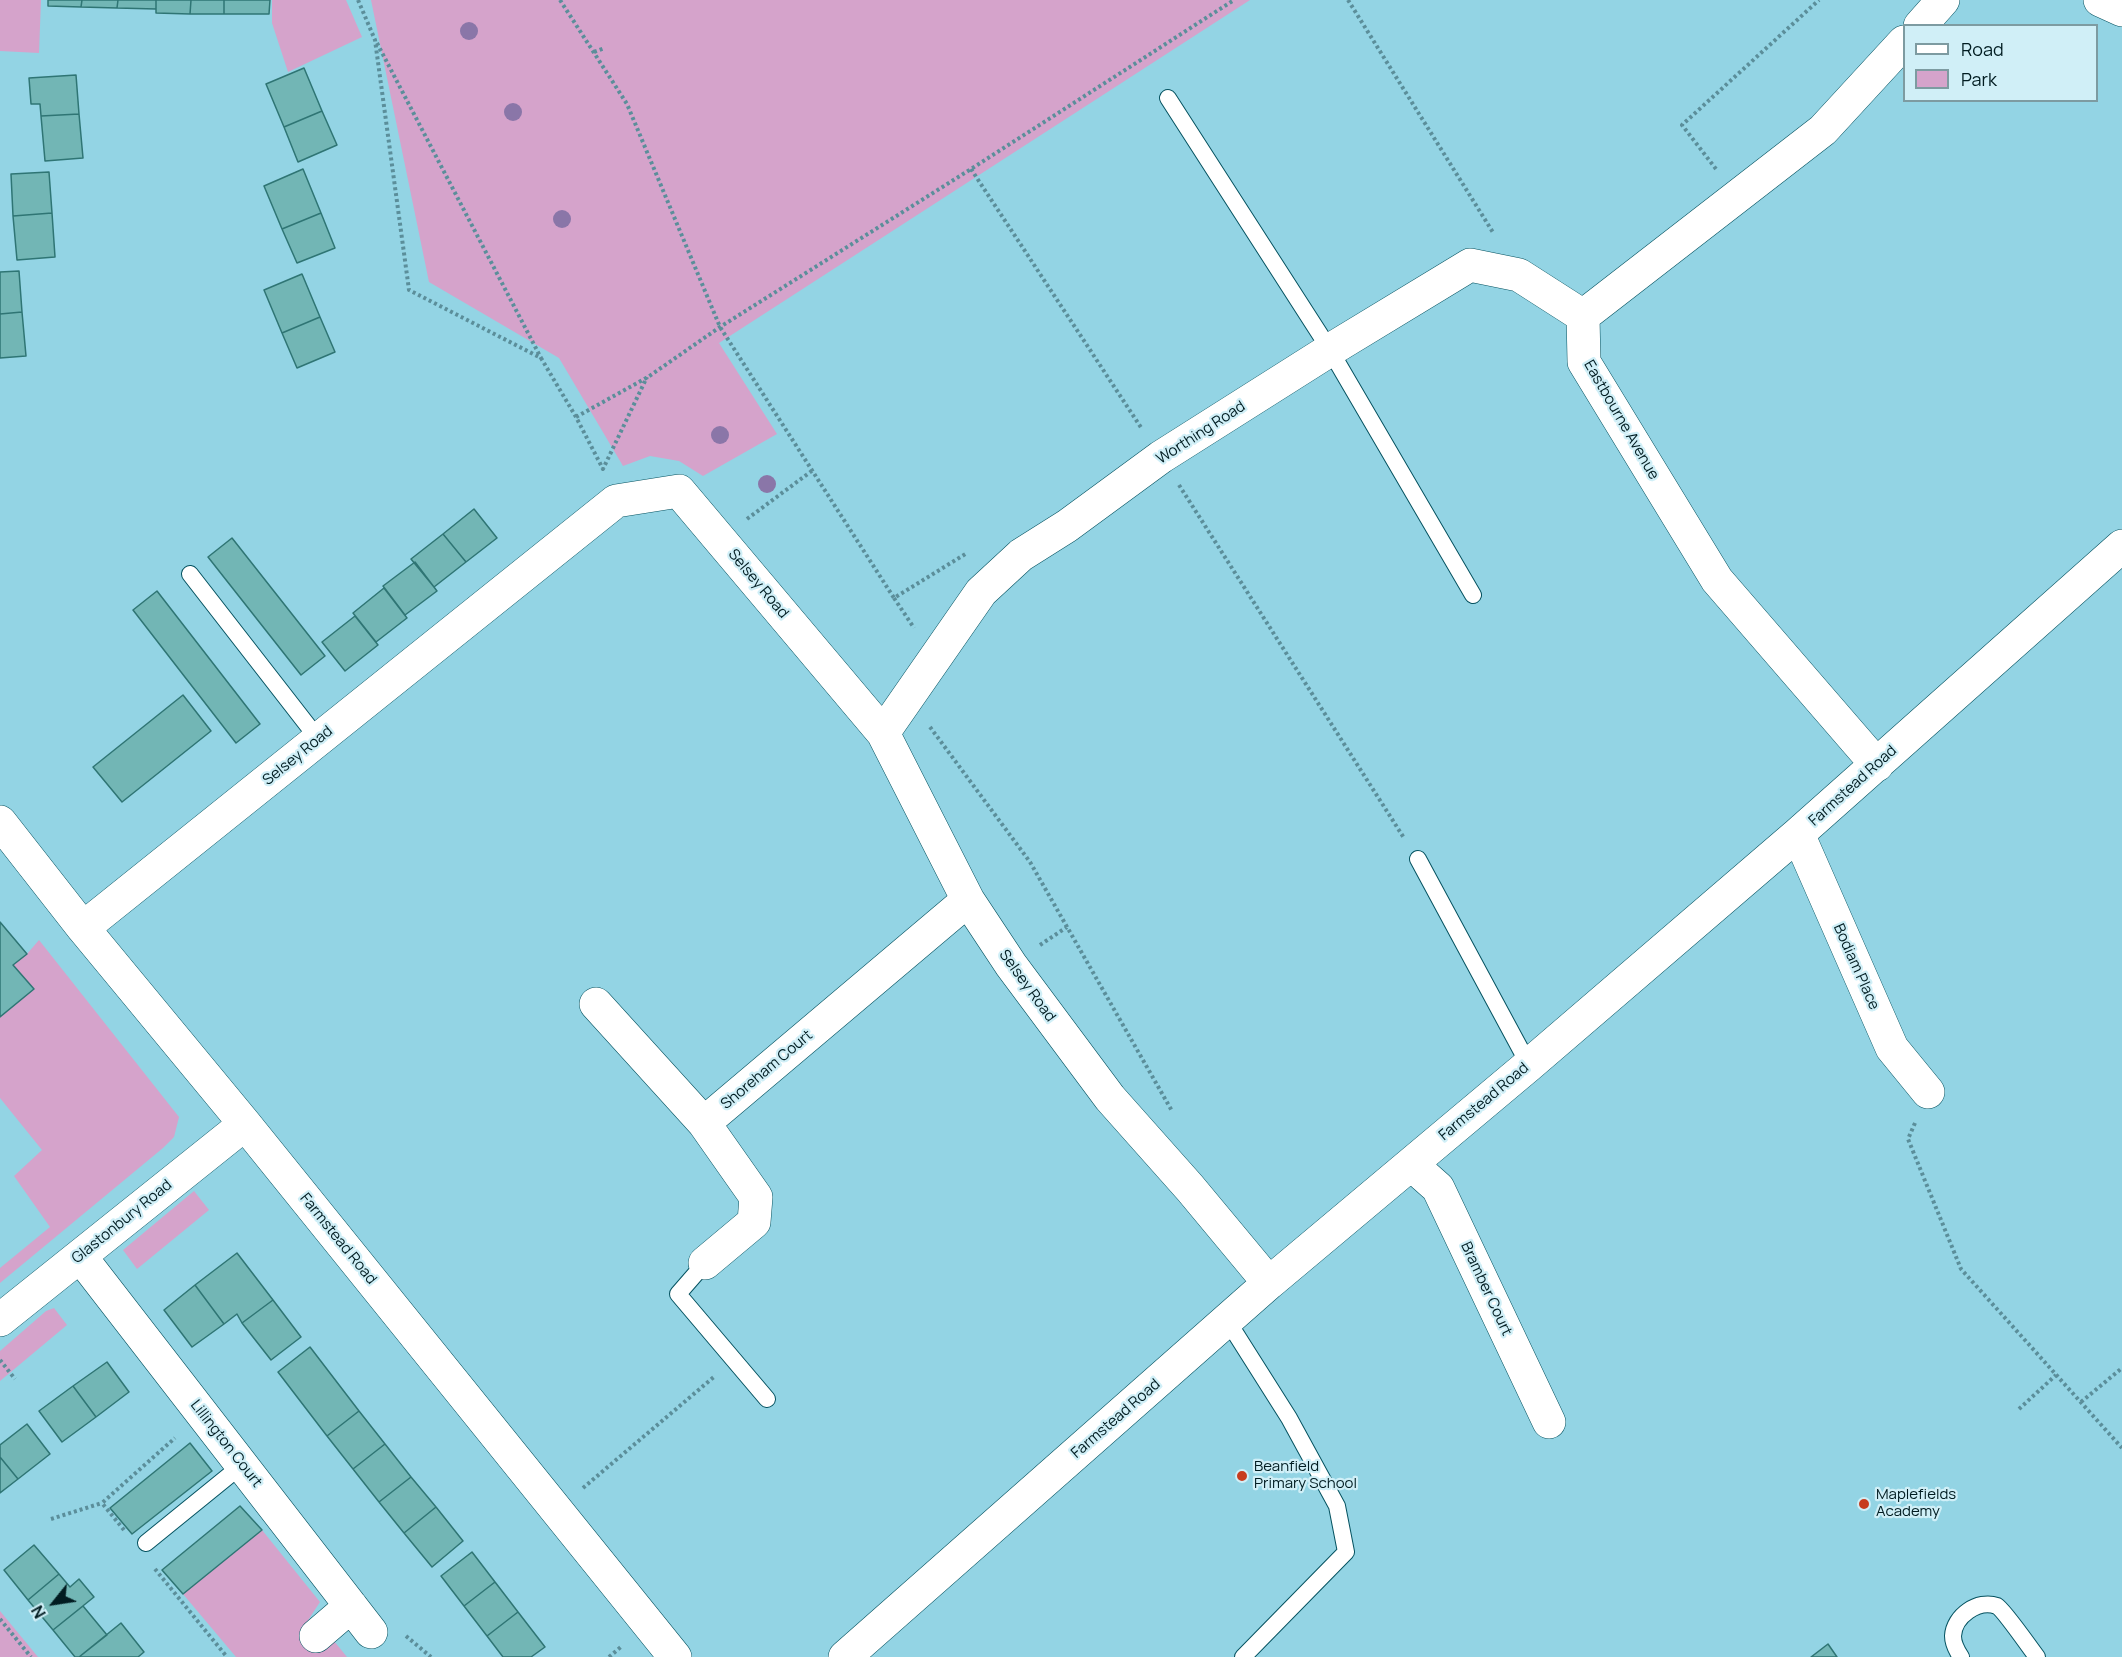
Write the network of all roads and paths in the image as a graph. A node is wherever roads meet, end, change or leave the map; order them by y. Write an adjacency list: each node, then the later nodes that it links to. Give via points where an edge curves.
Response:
1 (358, 0): 10 (path)
2 (560, 0): 13 (path)
3 (1234, 0): 15 (path)
4 (1348, 0): 17 (path)
5 (1820, 0): 16 (path, via 1682,125)
6 (1943, 0): 9 (street)
7 (2100, 0): 8 (street)
8 (2122, 10)
9 (1922, 24)
10 (375, 40): 21 (path); 21 (path, via 409,290)
11 (1903, 44): 16 (street, via 1823,130)
12 (605, 48): 13 (path)
13 (594, 52): 19 (path, via 627,104)
14 (1168, 98): 20 (lane)
15 (971, 170): 19 (path); 24 (path)
16 (1738, 196): 18 (street)
17 (1519, 275): 18 (street, Worthing Road); 20 (street, Worthing Road, via 1470,265)
18 (1583, 316): 34 (street, Eastbourne Avenue, via 1584,362 1717,580)
19 (720, 327): 22 (path); 25 (path)
20 (1330, 350): 24 (street, Worthing Road); 30 (lane)
21 (541, 358): 23 (path)
22 (648, 377): 23 (path); 23 (path, via 603,469)
23 (576, 417)
24 (1161, 458): 31 (street, Worthing Road, via 1021,555 981,592); 37 (path)
25 (813, 470): 26 (path); 28 (path, via 894,598)
26 (719, 538): 32 (street, Selsey Road); 33 (street, Selsey Road, via 679,490 616,501)
27 (2122, 546): 34 (street, Farmstead Road)
28 (972, 551)
29 (190, 574): 33 (lane)
30 (1473, 595)
31 (906, 700): 32 (street, Worthing Road); 43 (path, via 938,736 1030,862)
32 (883, 733): 38 (street, Selsey Road)
33 (319, 740): 39 (street, Selsey Road)
34 (1876, 765): 36 (street, Farmstead Road)
35 (0, 822): 39 (street, Farmstead Road)
36 (1798, 834): 41 (street, Farmstead Road); 42 (street, Bodiam Place, via 1892,1048)
37 (1418, 859): 41 (lane)
38 (968, 900): 44 (street, Shoreham Court); 49 (street, Selsey Road, via 1110,1098)
39 (84, 928): 45 (street, Farmstead Road)
40 (596, 1004): 44 (street)
41 (1529, 1065): 46 (street, Farmstead Road)
42 (1928, 1092): 55 (path, via 1908,1139 1961,1269)
43 (1177, 1120)
44 (704, 1123): 48 (street, via 756,1197 754,1222)
45 (244, 1124): 47 (street, Glastonbury Road); 64 (street, Farmstead Road)
46 (1411, 1164): 49 (street, Farmstead Road); 60 (street, Bramber Court, via 1438,1188)
47 (80, 1256): 50 (street, Glastonbury Road); 62 (street, Lillington Court)
48 (705, 1263): 53 (lane, via 678,1294)
49 (1269, 1283): 51 (street, Farmstead Road)
50 (0, 1320)
51 (1227, 1320): 74 (street, Farmstead Road); 75 (lane, via 1289,1418 1336,1506 1346,1552)
52 (0, 1360): 56 (path)
53 (734, 1360): 57 (lane); 64 (path)
54 (2122, 1368): 58 (path)
55 (2056, 1374): 58 (path); 59 (path)
56 (15, 1379)
57 (767, 1399)
58 (2081, 1402): 61 (path)
59 (2019, 1409)
60 (1548, 1422)
61 (2122, 1448)
62 (242, 1465): 66 (lane); 67 (street, Lillington Court)
63 (102, 1503): 65 (path)
64 (557, 1510): 73 (street, Farmstead Road)
65 (51, 1518)
66 (146, 1544)
67 (351, 1606): 69 (street, Lillington Court); 70 (street)
68 (0, 1619): 71 (path)
69 (386, 1632): 72 (path)
70 (316, 1636)
71 (31, 1657)
72 (431, 1657)
73 (675, 1657)
74 (845, 1657)
75 (1243, 1657)
76 (1961, 1657): 77 (lane, via 1953,1635 1964,1613 1984,1604 1999,1607)
77 (2037, 1657)

